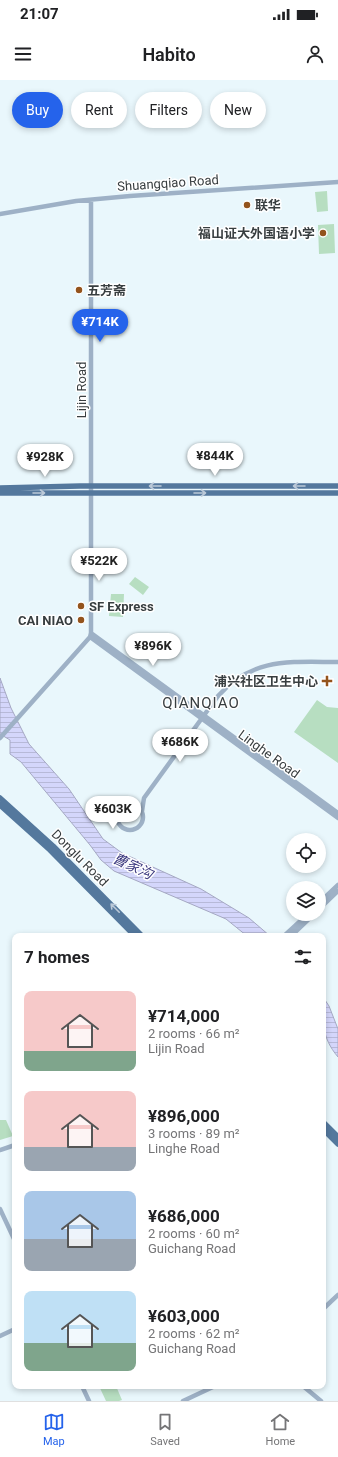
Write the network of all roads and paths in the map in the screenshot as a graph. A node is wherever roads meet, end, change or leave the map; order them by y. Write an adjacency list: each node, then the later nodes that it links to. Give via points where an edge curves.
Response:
1 (338, 182): 2 (street, Shuangqiao Road)
2 (91, 200): 3 (street, Shuangqiao Road); 4 (street, Lijin Road)
3 (0, 214)
4 (91, 486): 5 (main road, one-way to 4); 6 (main road); 8 (street, Lijin Road)
5 (338, 486)
6 (0, 488)
7 (0, 493): 8 (main road, one-way to 8)
8 (91, 493): 9 (main road, one-way to 9); 10 (street, Lijin Road)
9 (338, 493)
10 (90, 635): 12 (street, Linghe Road); 13 (street)
11 (338, 662): 12 (street, via 286,662 256,668 227,687)
12 (203, 717): 15 (street); 19 (street, Linghe Road); 20 (street, Linghe Road)
13 (0, 738)
14 (0, 798): 28 (main road, Donglu Road, one-way to 14, via 53,846)
15 (144, 798): 16 (street); 18 (street)
16 (131, 804): 18 (street, via 138,806); 18 (street, via 122,806 118,812 117,819 122,827 128,830 138,827 143,818)
17 (0, 805): 27 (main road, Donglu Road, via 55,854)
18 (142, 811)
19 (338, 813)
20 (338, 818)
21 (338, 885): 23 (street)
22 (338, 891): 24 (street)
23 (326, 896)
24 (326, 902)
25 (300, 921): 29 (street)
26 (307, 921): 30 (street)
27 (132, 933)
28 (139, 933)
29 (287, 933)
30 (294, 933)
31 (326, 1125): 33 (main road)
32 (326, 1132): 34 (main road)
33 (338, 1137)
34 (338, 1144)
35 (12, 1146): 36 (street)
36 (0, 1150)
37 (0, 1209): 38 (street)
38 (12, 1235)
39 (338, 1295): 40 (street)
40 (326, 1306)
41 (12, 1330): 42 (street)
42 (0, 1336)
43 (84, 1389): 46 (street)
44 (209, 1389): 47 (street)
45 (307, 1389): 48 (street)
46 (90, 1401)
47 (183, 1401)
48 (321, 1401)

